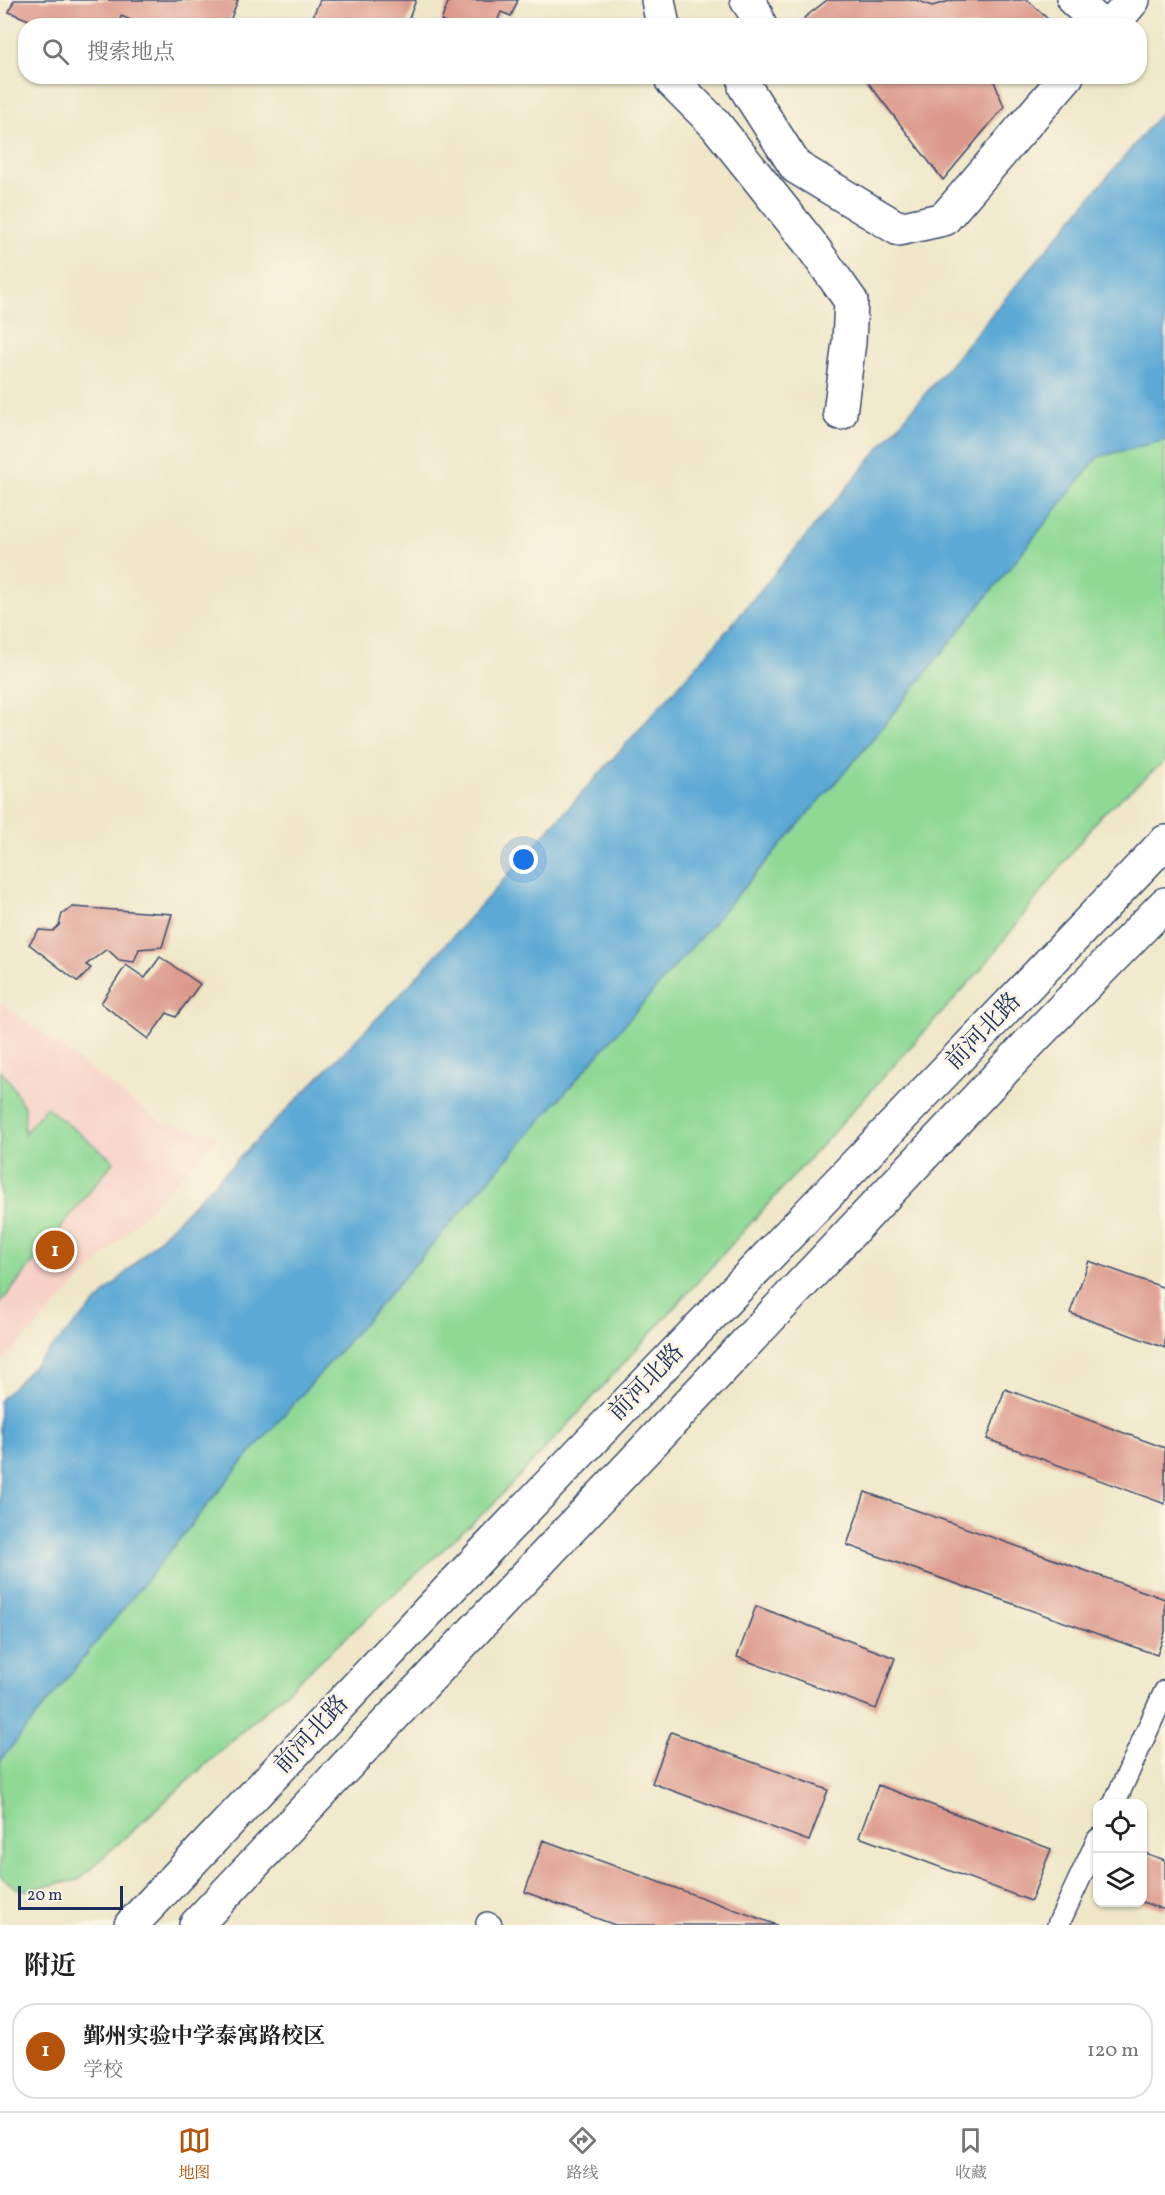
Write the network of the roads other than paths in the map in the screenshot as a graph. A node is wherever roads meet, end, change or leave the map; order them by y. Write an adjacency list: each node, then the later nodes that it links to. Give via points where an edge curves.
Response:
1 (658, 0): 5 (main road)
2 (745, 0): 6 (main road); 7 (main road)
3 (1074, 0): 8 (main road)
4 (1133, 0): 9 (main road)
5 (661, 18)
6 (744, 18)
7 (757, 18)
8 (1093, 18)
9 (1118, 18)
10 (675, 84): 13 (main road, via 715,124 810,242 850,301)
11 (745, 84): 12 (main road, via 796,167 899,229 944,219)
12 (1060, 84)
13 (840, 413)
14 (1165, 842): 19 (main road, 前河北路)
15 (1165, 904): 20 (main road, 前河北路)
16 (1165, 1691): 17 (lane)
17 (1116, 1799)
18 (1093, 1850): 21 (lane)
19 (131, 1925)
20 (196, 1925)
21 (1058, 1925)

